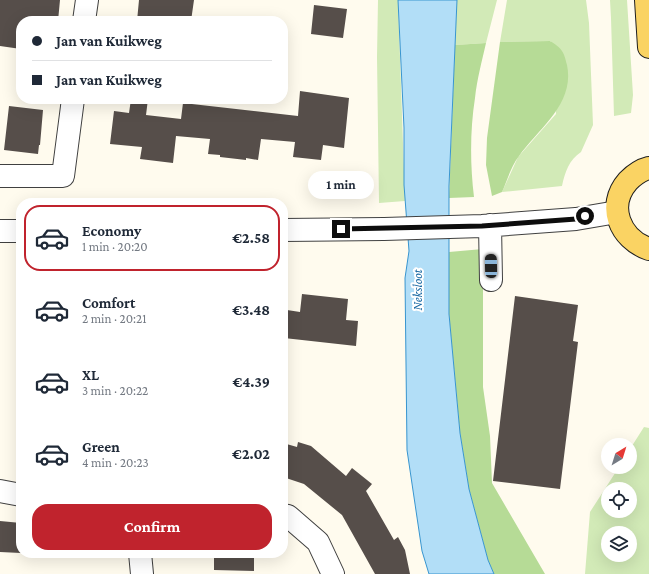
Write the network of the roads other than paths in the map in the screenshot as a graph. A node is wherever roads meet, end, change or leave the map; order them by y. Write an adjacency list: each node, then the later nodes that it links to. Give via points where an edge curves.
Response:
1 (87, 0): 3 (street)
2 (646, 0): 4 (main road)
3 (85, 16)
4 (649, 47)
5 (73, 104): 7 (street, via 63,176)
6 (649, 168): 8 (main road, via 633,176 624,186)
7 (0, 176)
8 (617, 212): 9 (street, via 576,219); 13 (main road, via 628,237 639,246)
9 (490, 225): 10 (street); 14 (street)
10 (288, 230)
11 (0, 231): 12 (street)
12 (16, 231)
13 (649, 249)
14 (491, 280)
15 (0, 491): 16 (street)
16 (16, 494)
17 (288, 516): 20 (street, via 318,542)
18 (140, 558): 19 (street)
19 (142, 574)
20 (333, 574)

